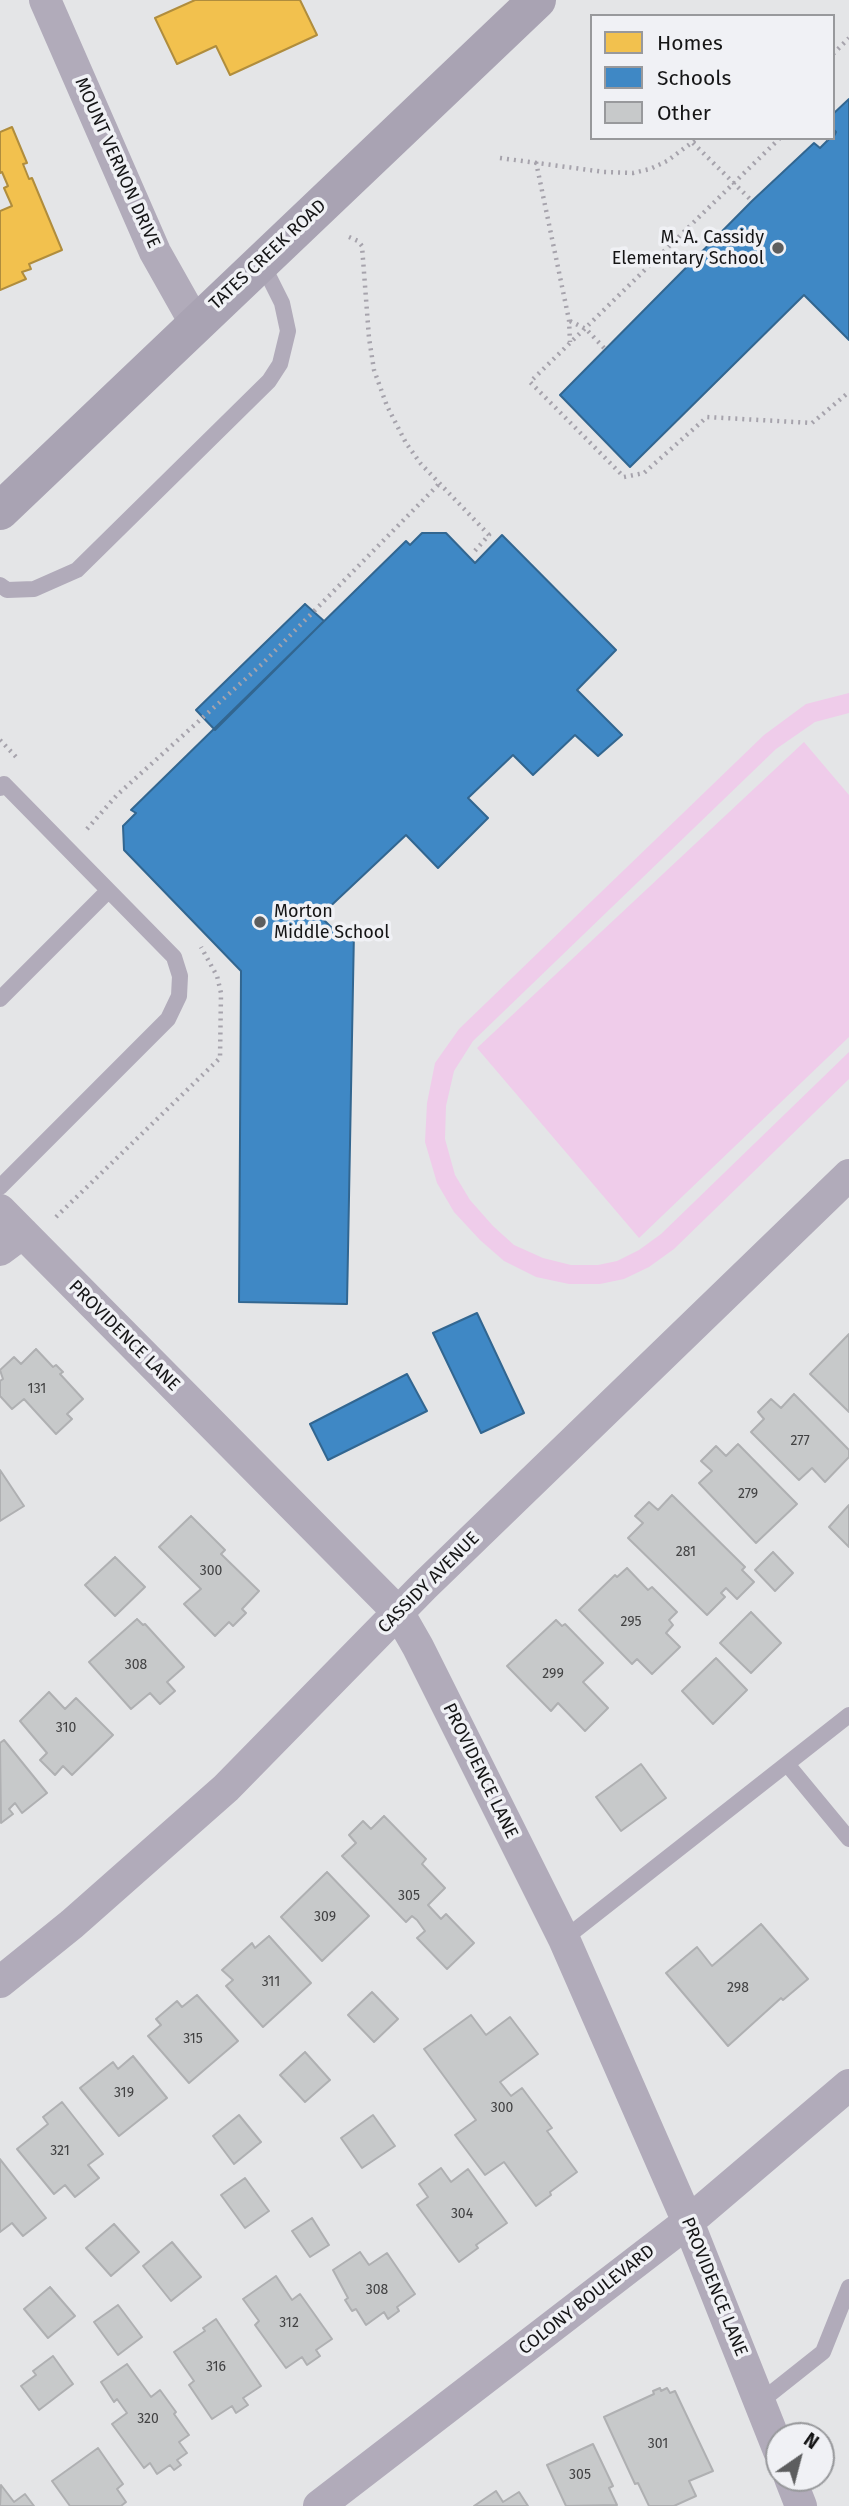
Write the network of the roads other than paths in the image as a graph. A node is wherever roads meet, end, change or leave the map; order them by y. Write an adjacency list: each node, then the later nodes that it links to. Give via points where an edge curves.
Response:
1 (45, 0): 4 (street, MOUNT VERNON DRIVE, via 155,252)
2 (537, 0): 3 (main road, TATES CREEK ROAD)
3 (260, 261): 4 (main road, TATES CREEK ROAD); 6 (lane, via 282,303 288,331 280,364 269,381 77,570 34,589 7,590)
4 (195, 323): 5 (main road, TATES CREEK ROAD)
5 (0, 510)
6 (0, 585)
7 (0, 788): 8 (lane, via 4,784)
8 (108, 891): 9 (lane); 11 (lane, via 174,957 180,976 179,996 168,1019)
9 (0, 999)
10 (849, 1174): 14 (street, CASSIDY AVENUE)
11 (0, 1186)
12 (0, 1210): 13 (street, PROVIDENCE LANE)
13 (18, 1242): 14 (street, PROVIDENCE LANE)
14 (398, 1612): 18 (street, PROVIDENCE LANE); 19 (street, CASSIDY AVENUE, via 226,1788)
15 (849, 1715): 16 (lane)
16 (787, 1764): 17 (lane); 18 (lane)
17 (849, 1839)
18 (564, 1939): 21 (street, PROVIDENCE LANE)
19 (0, 1982)
20 (849, 2085): 21 (street, COLONY BOULEVARD)
21 (688, 2222): 23 (street, PROVIDENCE LANE); 25 (street, COLONY BOULEVARD)
22 (849, 2287): 23 (lane, via 823,2352)
23 (760, 2402): 24 (street, PROVIDENCE LANE)
24 (768, 2422)
25 (319, 2506)

